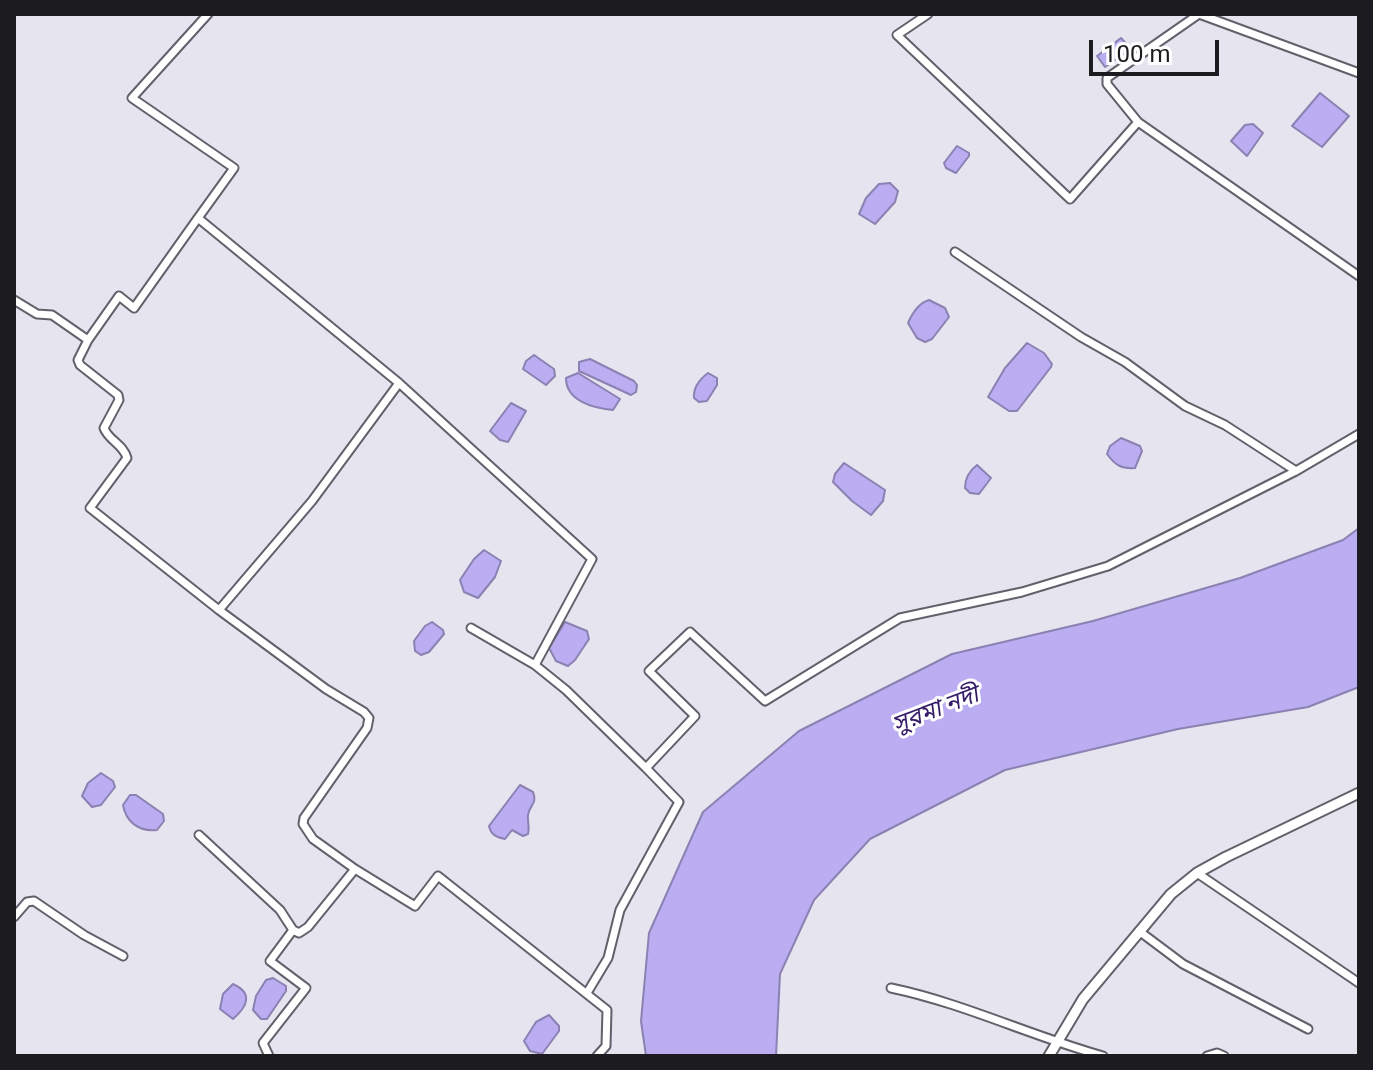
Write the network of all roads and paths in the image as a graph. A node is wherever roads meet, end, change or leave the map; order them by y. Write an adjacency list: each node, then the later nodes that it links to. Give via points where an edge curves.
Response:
1 (208, 14): 5 (street, via 132,98 234,168)
2 (928, 14): 4 (street, via 897,35 1070,199)
3 (1359, 73): 4 (street, via 1199,14 1107,78)
4 (1138, 122): 7 (street)
5 (198, 218): 9 (street, via 134,308 119,296); 10 (street)
6 (955, 252): 12 (street, via 1185,406)
7 (1359, 276)
8 (14, 300): 9 (street, via 37,314 52,315)
9 (88, 340): 13 (street, via 78,360 118,395 104,428 127,458 90,508)
10 (399, 383): 13 (street, via 312,501); 15 (street, via 592,559)
11 (1359, 434): 12 (street)
12 (1296, 471): 16 (street, via 1108,566 1022,592 900,618 765,701 690,632 649,671 695,716)
13 (219, 610): 19 (street, via 369,718 303,824 313,839)
14 (471, 628): 15 (street)
15 (535, 665): 16 (street)
16 (646, 768): 28 (street, via 679,802 620,910 608,958)
17 (1359, 793): 20 (street)
18 (199, 835): 23 (street, via 280,910)
19 (355, 869): 23 (street, via 308,927 299,933); 28 (street, via 415,906 438,876)
20 (1197, 873): 24 (street); 26 (street)
21 (18, 904): 22 (street); 25 (street, via 34,901)
22 (14, 917)
23 (293, 930): 31 (street, via 270,961 306,988 263,1043)
24 (1139, 931): 29 (street, via 1183,964); 30 (street)
25 (123, 956)
26 (1359, 983)
27 (891, 988): 30 (street)
28 (587, 993): 32 (street, via 607,1010 606,1046)
29 (1308, 1029)
30 (1055, 1043): 33 (street); 34 (street)
31 (269, 1056)
32 (597, 1056)
33 (1049, 1056)
34 (1103, 1056)
35 (1207, 1056): 36 (street)
36 (1224, 1056)

